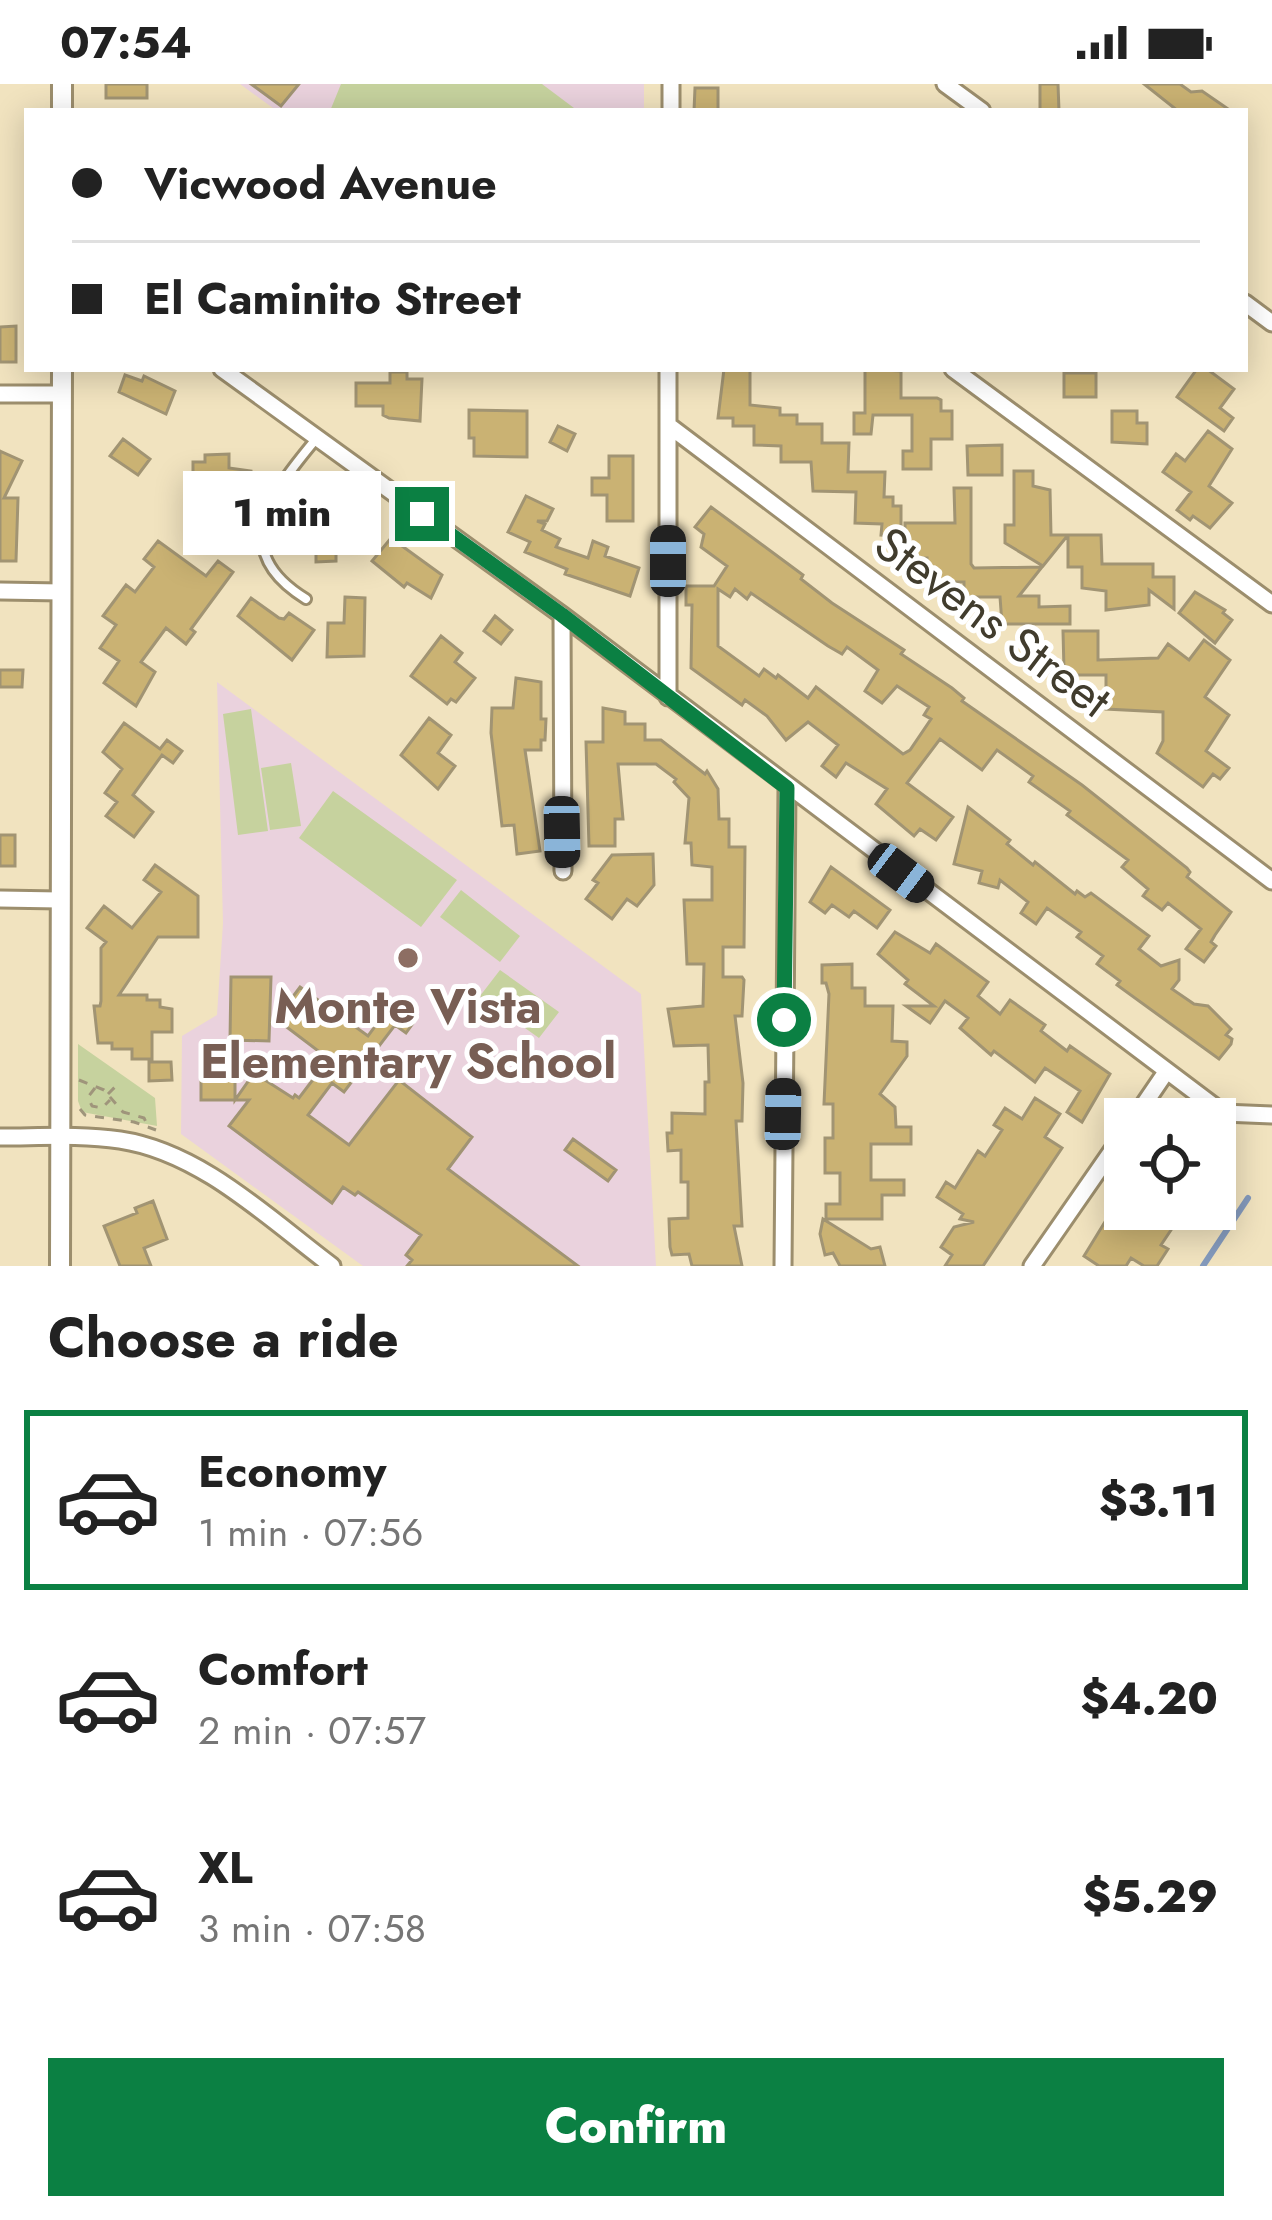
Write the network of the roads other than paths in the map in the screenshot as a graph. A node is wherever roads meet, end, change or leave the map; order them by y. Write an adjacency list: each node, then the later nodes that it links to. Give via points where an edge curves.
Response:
1 (945, 84): 2 (street)
2 (978, 108)
3 (62, 372): 8 (street)
4 (226, 372): 10 (street)
5 (668, 372): 9 (street)
6 (957, 372): 14 (street)
7 (0, 394): 8 (street)
8 (62, 394): 12 (street)
9 (668, 425): 16 (street); 19 (street, Stevens Street)
10 (317, 438): 13 (lane, via 274,490 262,538 270,568); 15 (street)
11 (0, 591): 12 (street)
12 (62, 592): 21 (street)
13 (306, 599)
14 (1272, 604)
15 (562, 615): 16 (street); 18 (street)
16 (668, 697): 17 (street)
17 (787, 788): 22 (street); 30 (street)
18 (563, 871)
19 (1272, 881)
20 (0, 899): 21 (street)
21 (59, 900): 26 (street)
22 (1166, 1072): 23 (street); 24 (street, via 1222,1113)
23 (1148, 1098)
24 (1272, 1115)
25 (0, 1137): 26 (street)
26 (61, 1137): 28 (street); 29 (street, via 121,1140 169,1154)
27 (1104, 1162): 31 (street)
28 (60, 1266)
29 (332, 1266)
30 (783, 1266)
31 (1032, 1266)

